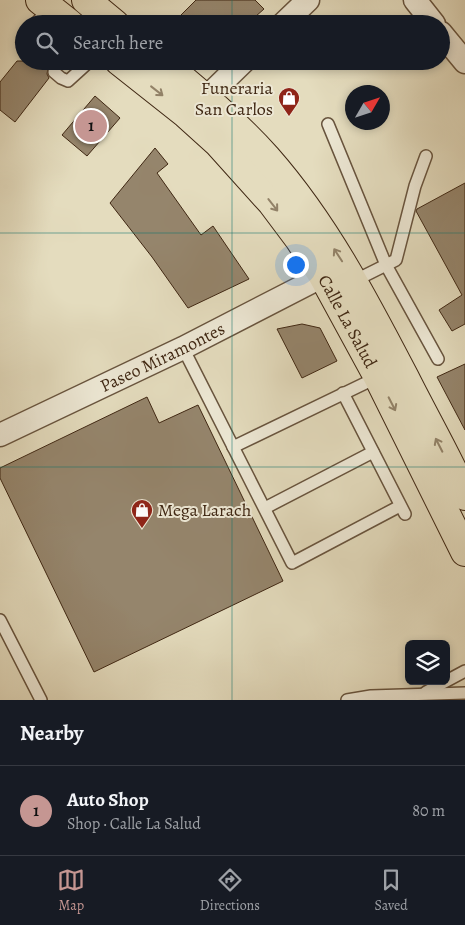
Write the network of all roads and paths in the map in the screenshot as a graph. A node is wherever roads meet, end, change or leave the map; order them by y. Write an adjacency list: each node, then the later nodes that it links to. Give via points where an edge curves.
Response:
1 (86, 0): 4 (main road)
2 (308, 0): 5 (street)
3 (415, 0): 6 (street)
4 (104, 15)
5 (292, 15)
6 (427, 15)
7 (450, 44): 8 (street)
8 (465, 62)
9 (80, 70): 13 (lane, via 68,81)
10 (130, 70): 18 (main road, Calle La Salud, one-way to 18, via 186,114 237,164 272,203)
11 (172, 70): 14 (main road, Calle La Salud)
12 (235, 70): 14 (street)
13 (54, 72)
14 (206, 98): 19 (main road, Calle La Salud, one-way to 14, via 293,190 239,129)
15 (328, 124): 17 (lane)
16 (426, 156): 17 (lane, via 396,260)
17 (386, 265): 19 (lane); 21 (lane)
18 (323, 276): 20 (street, Paseo Miramontes); 22 (main road, Calle La Salud)
19 (354, 281): 27 (main road, Calle La Salud, one-way to 19)
20 (183, 348): 24 (street, Paseo Miramontes); 25 (lane)
21 (438, 358)
22 (378, 377): 23 (lane); 29 (main road, Calle La Salud, one-way to 29)
23 (343, 393): 25 (lane); 26 (lane)
24 (0, 436)
25 (233, 447): 28 (lane)
26 (373, 452): 28 (lane); 28 (lane, via 403,510 292,563)
27 (465, 496)
28 (265, 508)
29 (465, 552)
30 (0, 620): 34 (lane)
31 (465, 671): 32 (lane)
32 (424, 693): 33 (lane); 35 (lane)
33 (465, 694)
34 (41, 700)
35 (347, 700)

